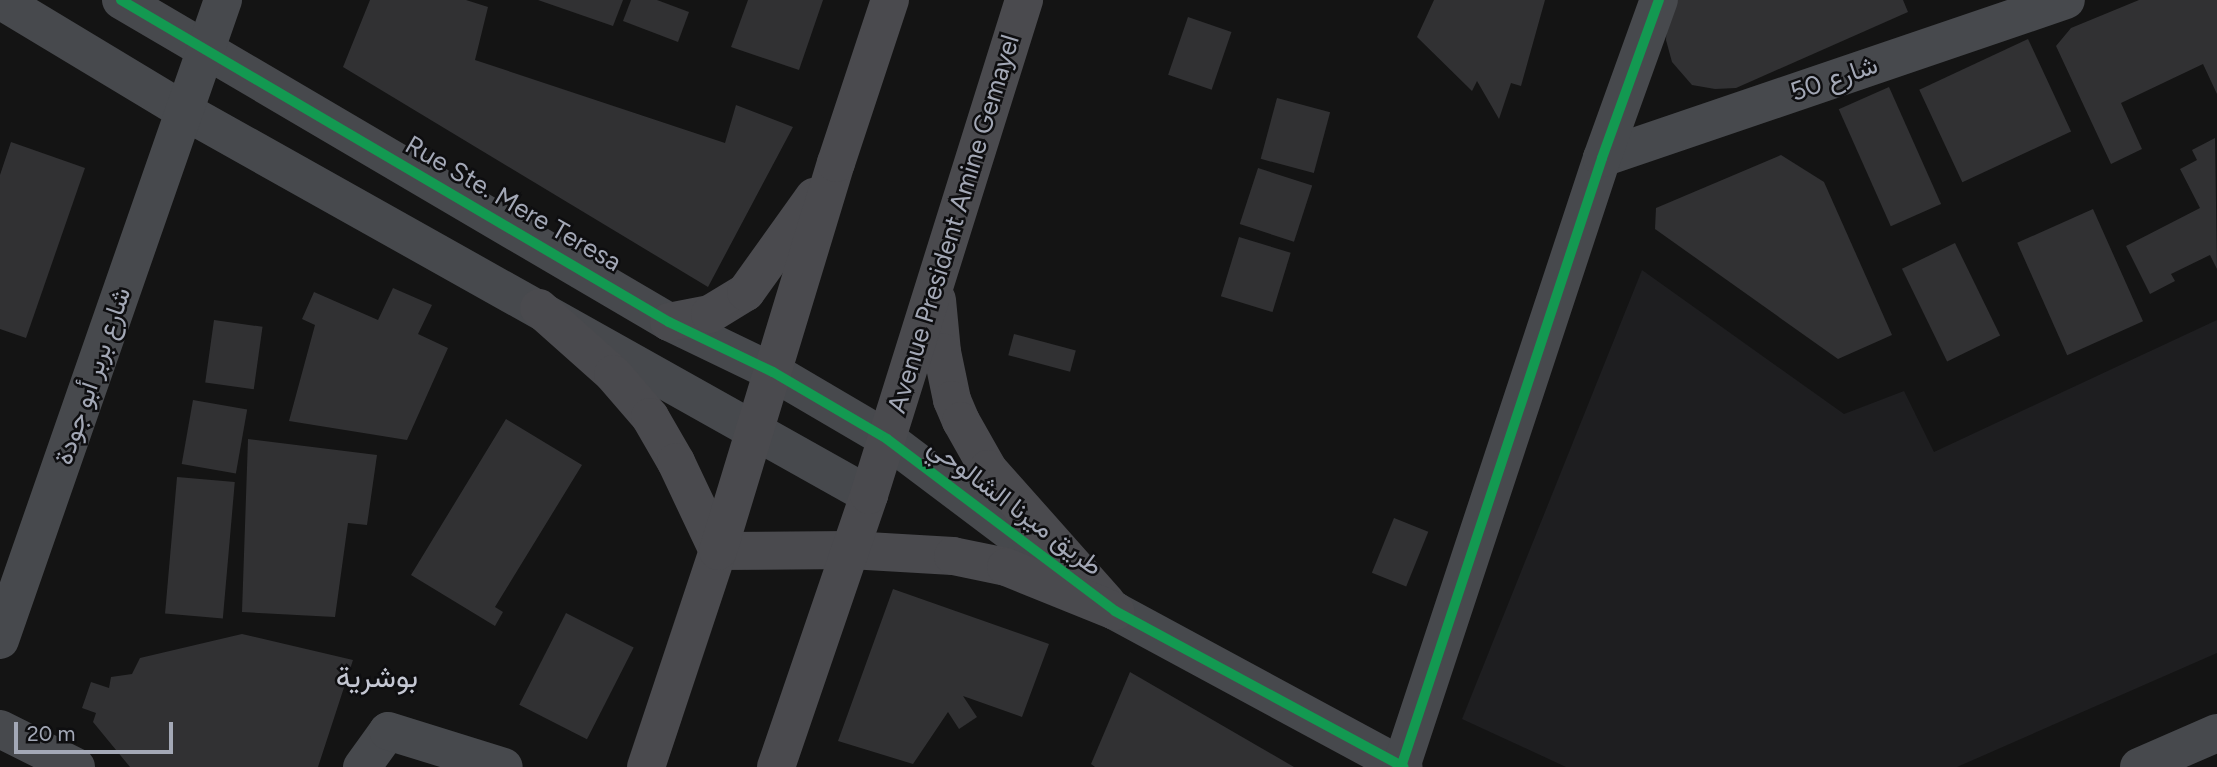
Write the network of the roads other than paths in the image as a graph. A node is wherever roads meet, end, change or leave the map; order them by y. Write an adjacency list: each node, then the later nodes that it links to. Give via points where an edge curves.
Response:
1 (0, 0): 9 (street)
2 (121, 0): 8 (street, Rue Ste. Mere Teresa)
3 (223, 0): 8 (street, شارع بربر أبو جودة)
4 (890, 0): 11 (highway)
5 (1024, 0): 12 (highway, Avenue President Amine Gemayel)
6 (1659, 0): 10 (street)
7 (2066, 0): 10 (street, شارع 50)
8 (207, 50): 9 (street, شارع بربر أبو جودة); 14 (street, Rue Ste. Mere Teresa)
9 (186, 112): 13 (street); 22 (street, شارع بربر أبو جودة)
10 (1602, 158): 30 (street)
11 (836, 163): 14 (highway, via 746,292 710,314); 15 (highway)
12 (935, 281): 17 (highway, Avenue President Amine Gemayel); 21 (highway, via 942,352 961,421 988,469 1060,555)
13 (538, 308): 16 (street); 20 (highway, via 614,374 650,417)
14 (669, 322): 15 (street, Rue Ste. Mere Teresa)
15 (773, 372): 16 (highway); 17 (street, Rue Ste. Mere Teresa)
16 (755, 430): 18 (street); 20 (highway)
17 (887, 439): 18 (highway, Avenue President Amine Gemayel); 21 (street, طريق ميرنا الشالوحي)
18 (869, 495): 19 (highway, Avenue President Amine Gemayel)
19 (850, 550): 20 (highway); 21 (highway, via 953,556 1006,566); 29 (highway, Avenue President Amine Gemayel)
20 (718, 551): 28 (highway)
21 (1115, 611): 30 (street, طريق ميرنا الشالوحي)
22 (0, 640)
23 (0, 729): 25 (street)
24 (2217, 733): 31 (street)
25 (76, 767)
26 (362, 767): 27 (street, via 388,731)
27 (503, 767)
28 (646, 767)
29 (776, 767)
30 (1402, 767)
31 (2139, 767)

